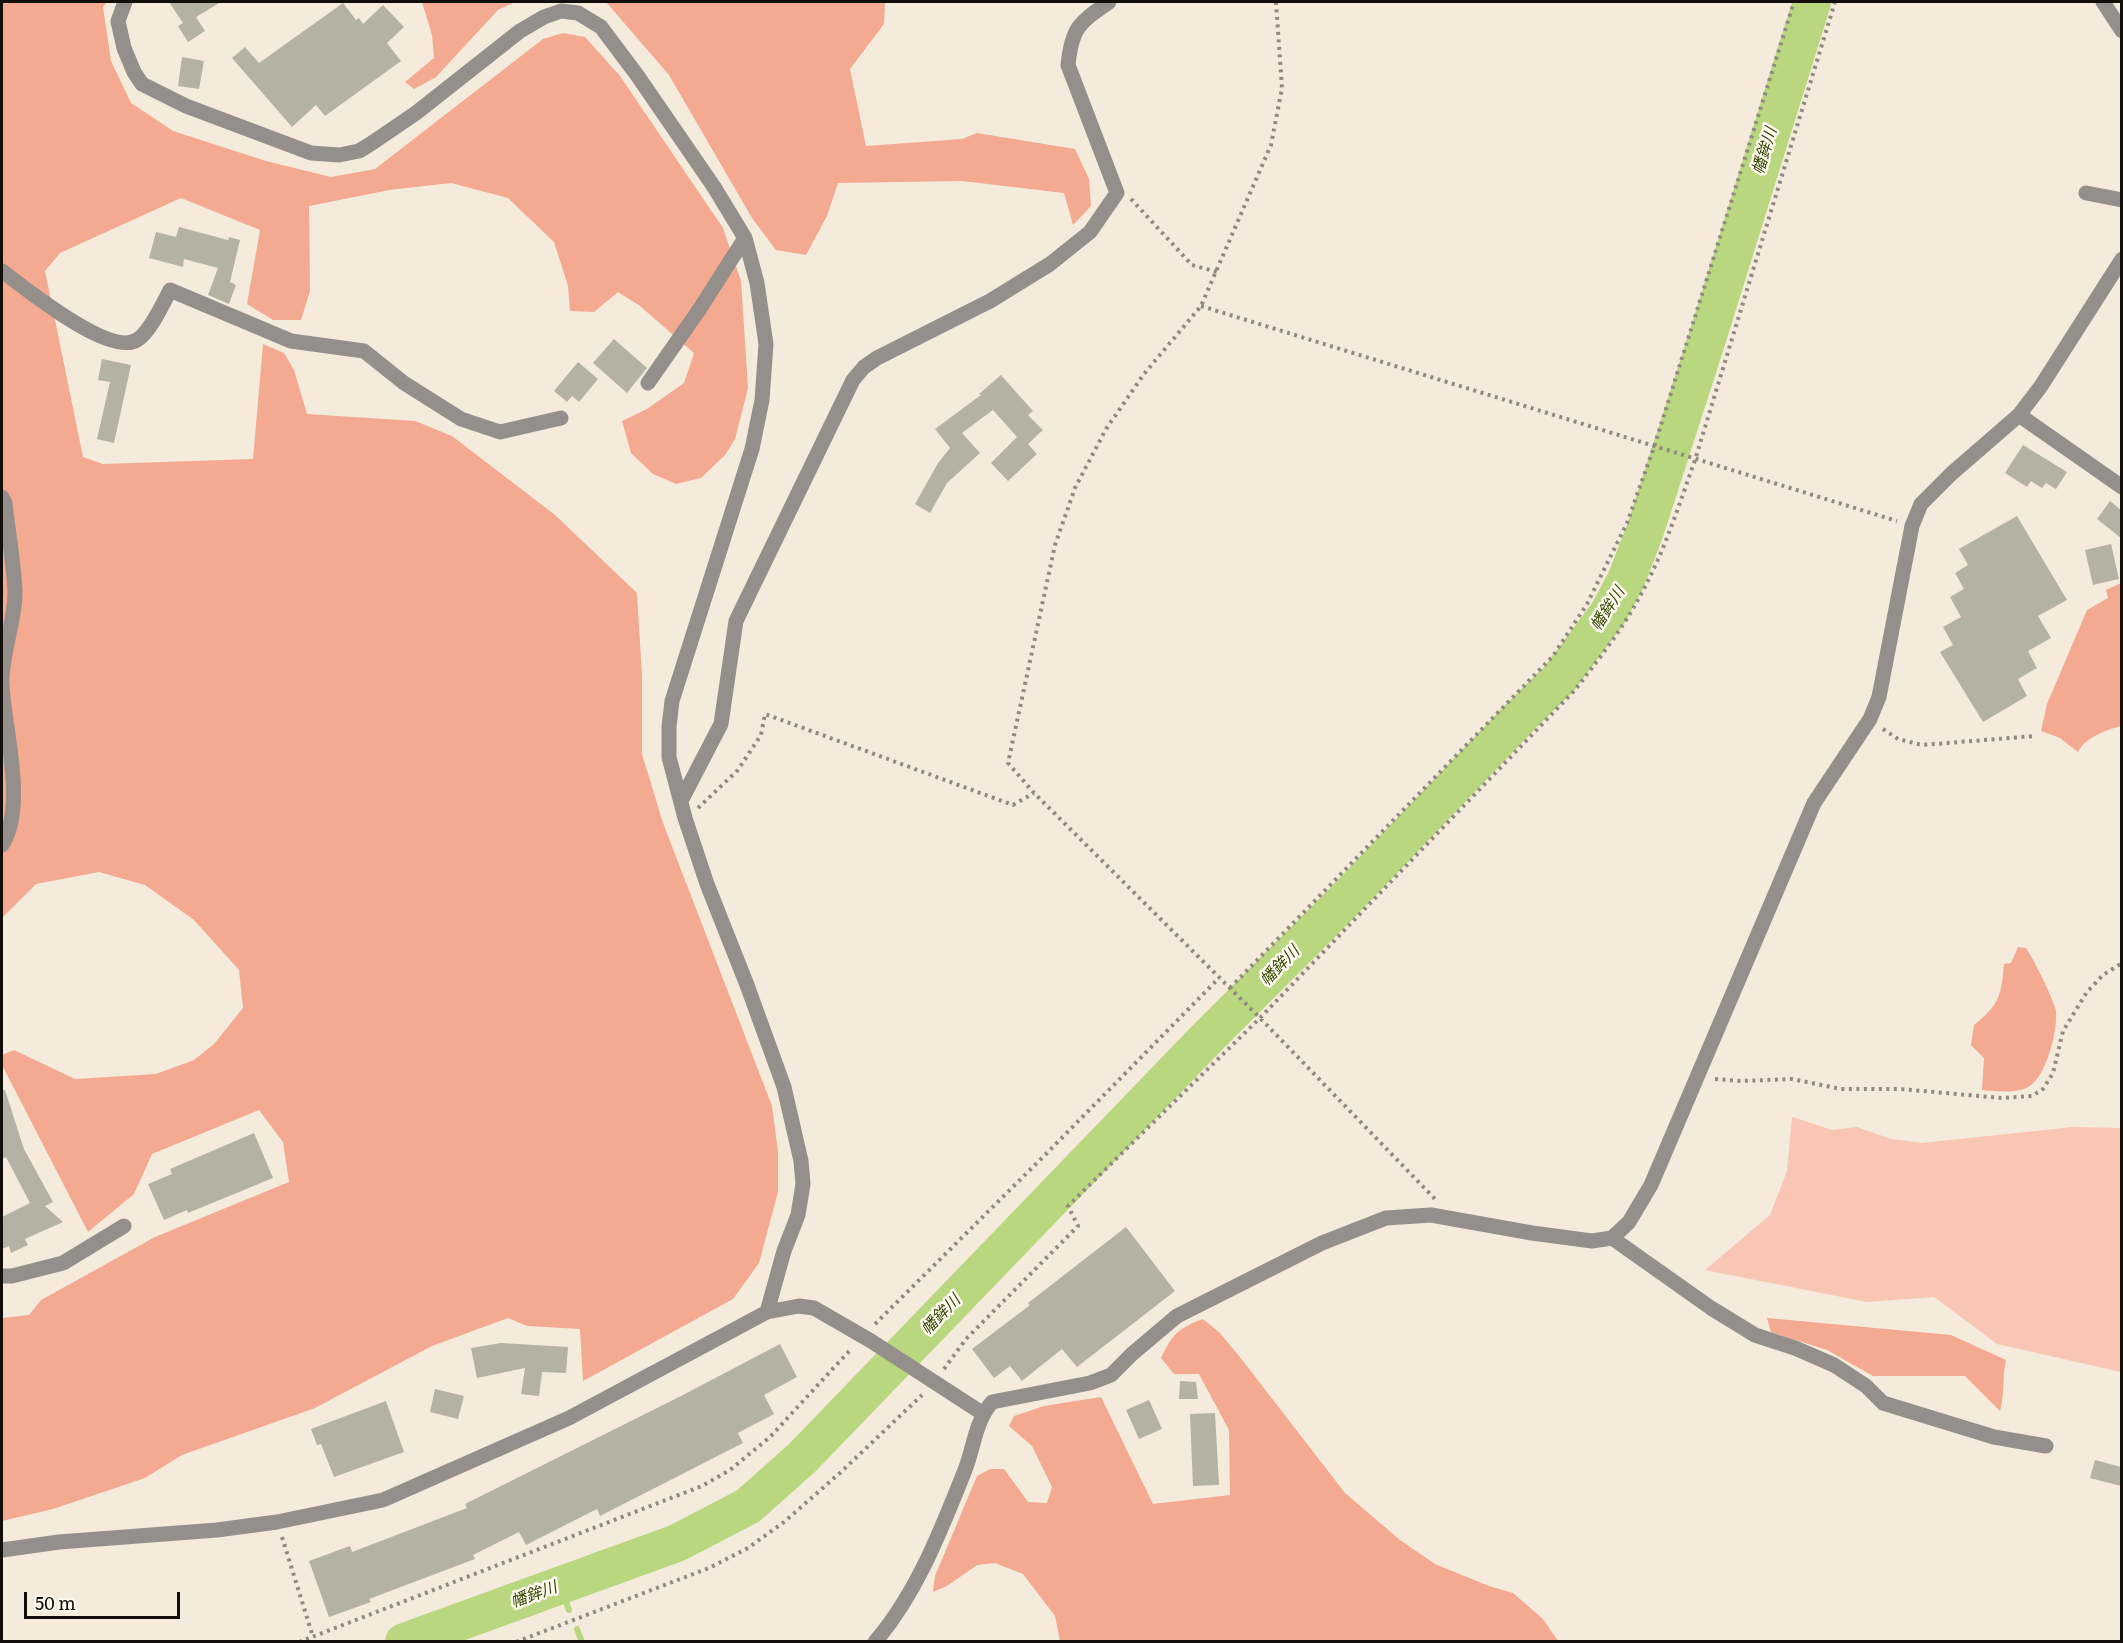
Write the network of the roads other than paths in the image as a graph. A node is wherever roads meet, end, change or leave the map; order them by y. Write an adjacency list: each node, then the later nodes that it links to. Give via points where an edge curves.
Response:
1 (124, 2): 7 (street, via 118,21 124,48 142,84 186,106 311,153 339,155 359,151 398,125 520,31 561,11 578,13 601,27 631,67)
2 (1109, 2): 15 (street, via 1085,19 1075,32 1068,65 1117,193 1090,232 1050,264 990,301 877,358 854,380 736,621 720,724)
3 (2103, 2): 4 (street)
4 (2121, 31)
5 (2086, 193): 6 (street)
6 (2121, 200)
7 (745, 238): 10 (street); 15 (street, via 757,283 766,344 762,400 752,449 672,700 669,757)
8 (2121, 259): 11 (street)
9 (2, 271): 12 (street, via 85,330 122,342 136,340 147,329 170,290 291,341 364,351 404,384 461,419 500,432)
10 (648, 383)
11 (2019, 415): 13 (street); 18 (street, via 1921,504 1912,526 1879,697 1870,719 1814,803 1651,1185 1629,1222)
12 (561, 418)
13 (2121, 487)
14 (2, 497): 16 (street, via 15,595 2,682 13,796 9,834)
15 (681, 801): 20 (street, via 707,884 784,1087 801,1161 803,1184 798,1215)
16 (2, 845)
17 (124, 1226): 19 (street, via 63,1263)
18 (1612, 1238): 21 (street, via 1592,1241 1431,1215 1386,1218 1322,1243 1177,1316 1111,1375 1090,1383 992,1402); 22 (street, via 1755,1335 1834,1365 1866,1386 1883,1403 1994,1437)
19 (2, 1276)
20 (767, 1312): 21 (street, via 799,1306 814,1308); 23 (street, via 569,1418 383,1500 217,1530)
21 (982, 1413): 24 (street, via 966,1468 930,1554 906,1599)
22 (2046, 1446)
23 (2, 1550)
24 (874, 1641)

